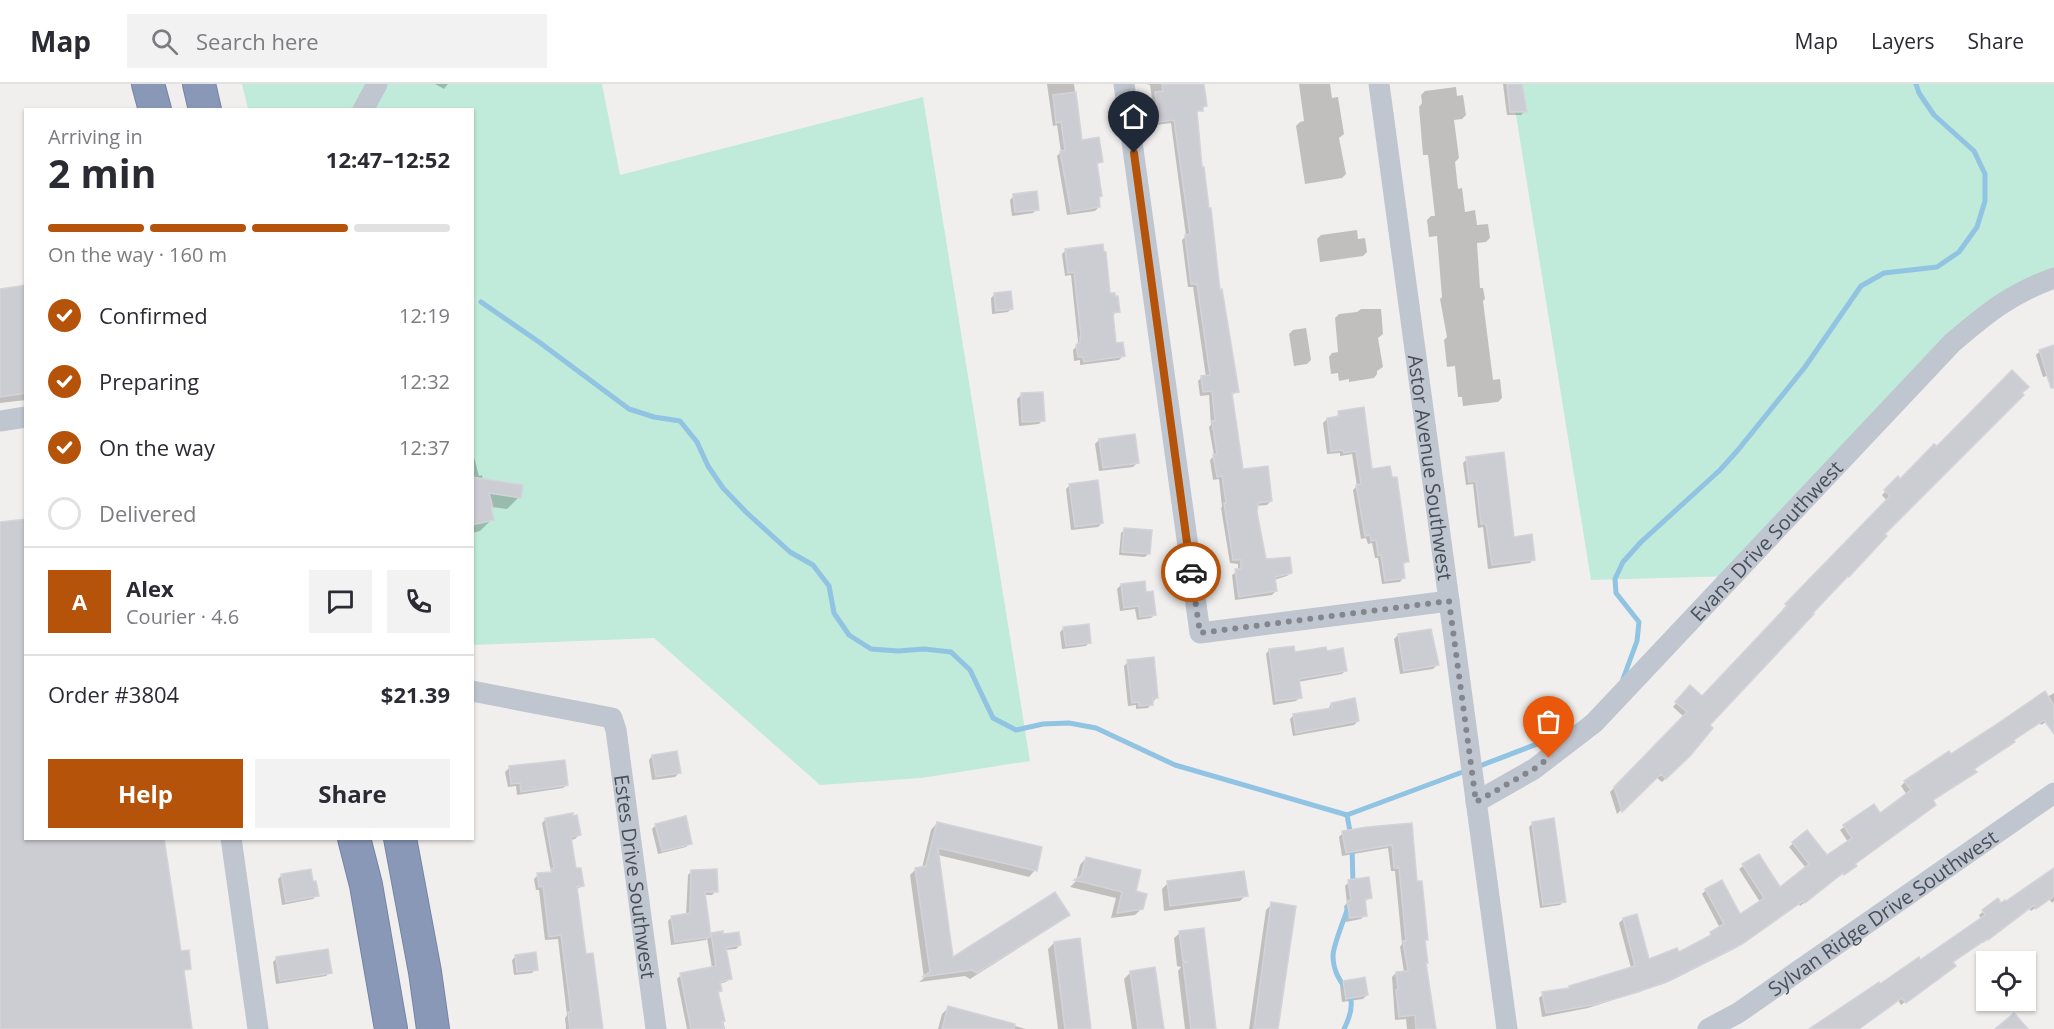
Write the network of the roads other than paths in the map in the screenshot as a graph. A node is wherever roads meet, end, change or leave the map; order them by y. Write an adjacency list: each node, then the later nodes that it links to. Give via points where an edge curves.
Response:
1 (148, 84): 6 (highway)
2 (199, 84): 7 (highway)
3 (377, 84): 8 (street)
4 (1124, 84): 12 (street, via 1200,633)
5 (1379, 84): 12 (street, Astor Avenue Southwest)
6 (154, 108)
7 (205, 108)
8 (364, 108)
9 (2054, 278): 15 (street, Evans Drive Southwest, via 2026,288 1989,311 1952,343 1594,723 1534,769)
10 (24, 417): 11 (street)
11 (0, 421)
12 (1449, 601): 15 (street, Astor Avenue Southwest)
13 (474, 691): 25 (street, Estes Drive Southwest, via 612,718)
14 (2054, 793): 27 (street, Sylvan Ridge Drive Southwest, via 1738,1013)
15 (1476, 802): 26 (street, Astor Avenue Southwest)
16 (231, 840): 20 (street)
17 (355, 840): 19 (highway)
18 (402, 846): 23 (highway); 24 (highway)
19 (366, 885): 21 (highway); 22 (highway)
20 (258, 1029)
21 (371, 1029)
22 (392, 1029)
23 (433, 1029)
24 (450, 1029)
25 (656, 1029)
26 (1507, 1029)
27 (1708, 1029)

